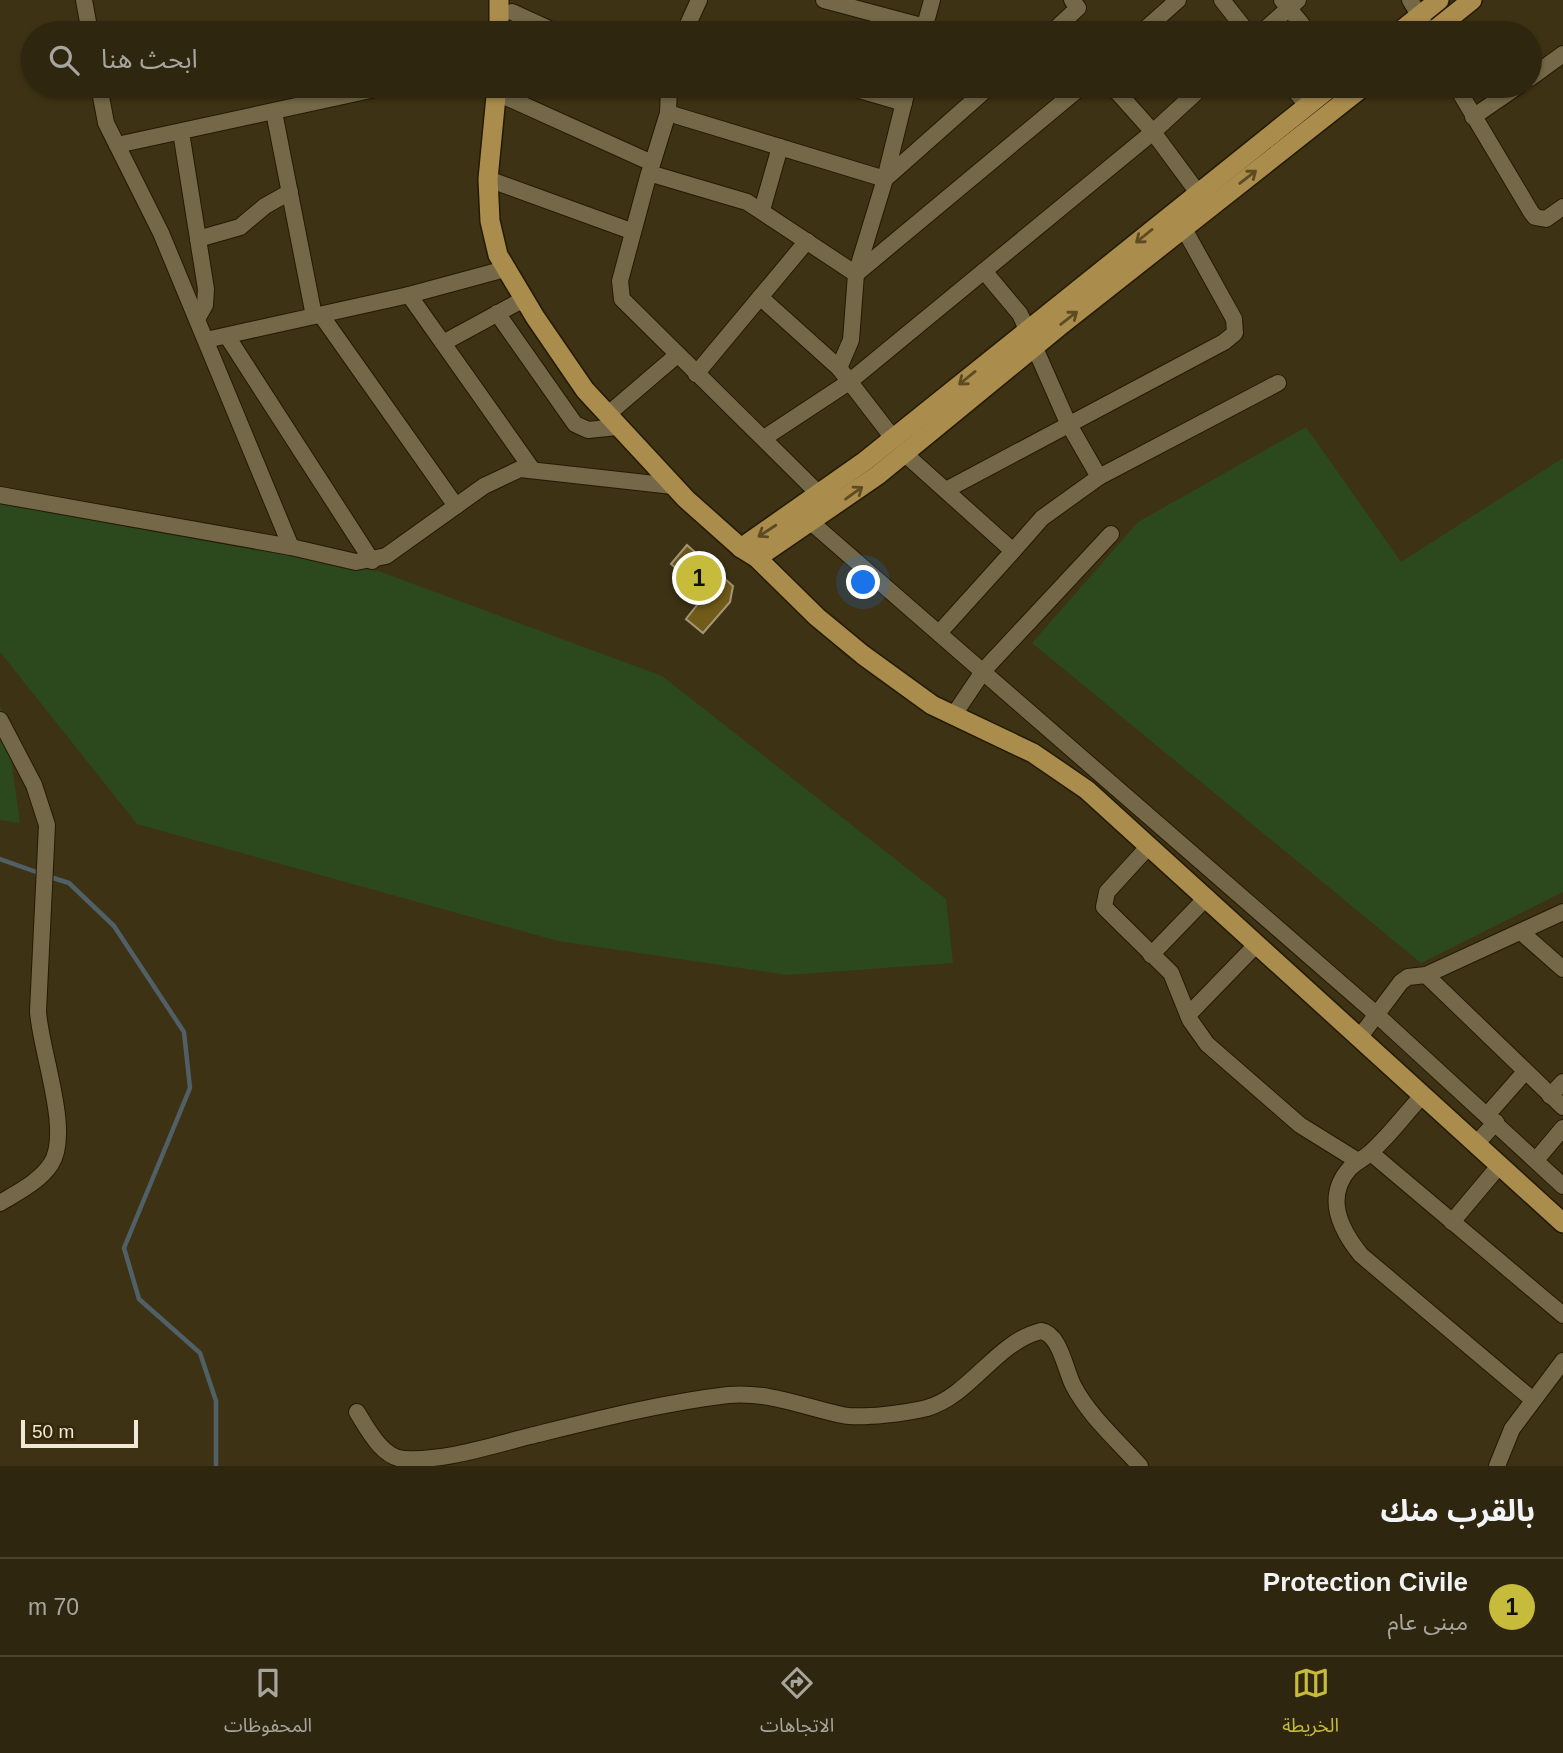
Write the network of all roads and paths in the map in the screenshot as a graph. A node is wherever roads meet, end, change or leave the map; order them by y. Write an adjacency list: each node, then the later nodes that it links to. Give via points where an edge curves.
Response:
1 (84, 0): 13 (street)
2 (699, 0): 15 (street)
3 (824, 0): 16 (street)
4 (932, 0): 17 (street)
5 (1178, 0): 19 (street)
6 (1222, 0): 20 (street)
7 (1439, 0): 11 (main road)
8 (1472, 0): 23 (main road)
9 (1079, 3): 18 (street)
10 (1290, 3): 21 (street); 22 (street)
11 (1415, 8)
12 (505, 14): 14 (street)
13 (88, 21)
14 (525, 21)
15 (689, 21)
16 (893, 21)
17 (928, 21)
18 (1062, 21)
19 (1154, 21)
20 (1239, 21)
21 (1273, 21)
22 (1301, 21)
23 (1445, 21)
24 (1563, 54): 25 (street)
25 (1542, 69)
26 (101, 98): 49 (street)
27 (336, 98): 44 (street)
28 (496, 98): 52 (main road)
29 (514, 98): 51 (street)
30 (669, 98): 45 (street)
31 (887, 98): 42 (street)
32 (905, 98): 42 (street)
33 (971, 98): 53 (street)
34 (1067, 98): 64 (street)
35 (1123, 98): 48 (street)
36 (1190, 98): 48 (street)
37 (1301, 98): 43 (street)
38 (1316, 98): 43 (main road)
39 (1347, 98): 55 (main road, one-way to 39)
40 (1462, 98): 46 (street)
41 (1500, 98): 46 (street)
42 (904, 103): 53 (street)
43 (1307, 105): 55 (main road)
44 (274, 112): 47 (street); 54 (street)
45 (668, 113): 50 (street); 51 (street)
46 (1472, 117): 56 (street, via 1535,217 1546,219)
47 (181, 132): 49 (street); 60 (street)
48 (1153, 132): 55 (street); 63 (street)
49 (117, 145): 70 (street)
50 (780, 147): 53 (street); 57 (street)
51 (650, 168): 57 (street); 59 (street)
52 (488, 179): 59 (street); 62 (main road, via 490,221)
53 (886, 179): 64 (street)
54 (290, 192): 60 (street, via 270,202 240,228); 69 (street)
55 (1204, 201): 58 (main road)
56 (1563, 207)
57 (762, 210): 61 (street)
58 (1179, 220): 72 (main road); 81 (street, via 1234,319 1235,333)
59 (631, 231): 75 (street, via 620,295)
60 (198, 239): 70 (street, via 207,295)
61 (807, 241): 64 (street); 66 (street)
62 (505, 269): 65 (street); 67 (main road)
63 (984, 271): 72 (street, via 1011,302); 78 (street)
64 (856, 274): 76 (street, via 851,340)
65 (409, 295): 69 (street); 74 (street)
66 (760, 297): 76 (street); 77 (street)
67 (524, 299): 68 (street); 80 (main road, via 585,390)
68 (497, 313): 74 (street); 80 (street, via 575,424 588,430)
69 (317, 315): 71 (street); 92 (street)
70 (197, 319): 73 (street)
71 (227, 336): 73 (street); 98 (street)
72 (1030, 338): 81 (street); 83 (main road, one-way to 83); 84 (main road)
73 (206, 340): 95 (street)
74 (443, 343): 86 (street)
75 (676, 356): 77 (street); 80 (street)
76 (839, 368): 78 (street)
77 (696, 374): 82 (street)
78 (849, 382): 82 (street); 83 (street)
79 (1278, 383): 87 (street)
80 (612, 421): 88 (main road)
81 (1068, 423): 87 (street); 89 (street)
82 (764, 438): 91 (street)
83 (893, 438): 85 (main road)
84 (905, 454): 85 (main road); 89 (street)
85 (872, 468): 91 (main road); 93 (main road, one-way to 85)
86 (532, 469): 88 (street); 92 (street, via 509,472)
87 (1099, 477): 96 (street, via 1042,518)
88 (673, 486): 97 (main road)
89 (946, 490): 96 (street)
90 (0, 495): 95 (street)
91 (820, 495): 97 (main road, one-way to 97)
92 (456, 506): 98 (street, via 398,549)
93 (812, 523): 97 (main road); 99 (street)
94 (1111, 534): 100 (street)
95 (291, 547): 98 (street, via 356,562)
96 (1013, 551): 99 (street)
97 (749, 553): 101 (main road, via 863,655)
98 (372, 561)
99 (939, 633): 100 (street)
100 (984, 670): 101 (street); 103 (street)
101 (953, 716): 103 (main road, via 1033,753 1087,790)
102 (0, 720): 127 (street, via 40,801 48,838 38,1020 57,1114 57,1151 43,1174)
103 (1117, 804): 104 (main road); 113 (street)
104 (1149, 846): 105 (main road); 109 (street, via 1110,888 1103,905)
105 (1207, 897): 108 (main road); 109 (street)
106 (1563, 912): 107 (street)
107 (1521, 932): 110 (street); 111 (street)
108 (1257, 944): 112 (street); 114 (main road)
109 (1151, 955): 112 (street, via 1175,979)
110 (1563, 969)
111 (1426, 975): 113 (street, via 1401,982); 115 (street)
112 (1188, 1014): 123 (street, via 1207,1044 1300,1125)
113 (1376, 1014): 114 (street); 120 (street)
114 (1359, 1038): 117 (main road)
115 (1524, 1073): 118 (street); 120 (street)
116 (1563, 1082): 118 (street)
117 (1422, 1096): 122 (main road); 123 (street)
118 (1550, 1096): 119 (street)
119 (1563, 1107)
120 (1491, 1118): 122 (street); 124 (street)
121 (1563, 1128): 124 (street)
122 (1475, 1144): 125 (main road)
123 (1364, 1157): 129 (street); 132 (street, via 1349,1170 1336,1199 1344,1235 1360,1255)
124 (1536, 1160): 126 (street)
125 (1499, 1166): 128 (main road); 129 (street)
126 (1563, 1186)
127 (0, 1203)
128 (1562, 1221)
129 (1452, 1222): 130 (street)
130 (1563, 1315)
131 (1563, 1361): 132 (street)
132 (1533, 1399): 135 (street, via 1512,1429)
133 (357, 1412): 134 (street, via 384,1449 406,1460 468,1452 611,1416 726,1396 783,1399 850,1416 918,1410 945,1399 1015,1344 1041,1331 1053,1337 1092,1414)
134 (1140, 1466)
135 (1497, 1466)

